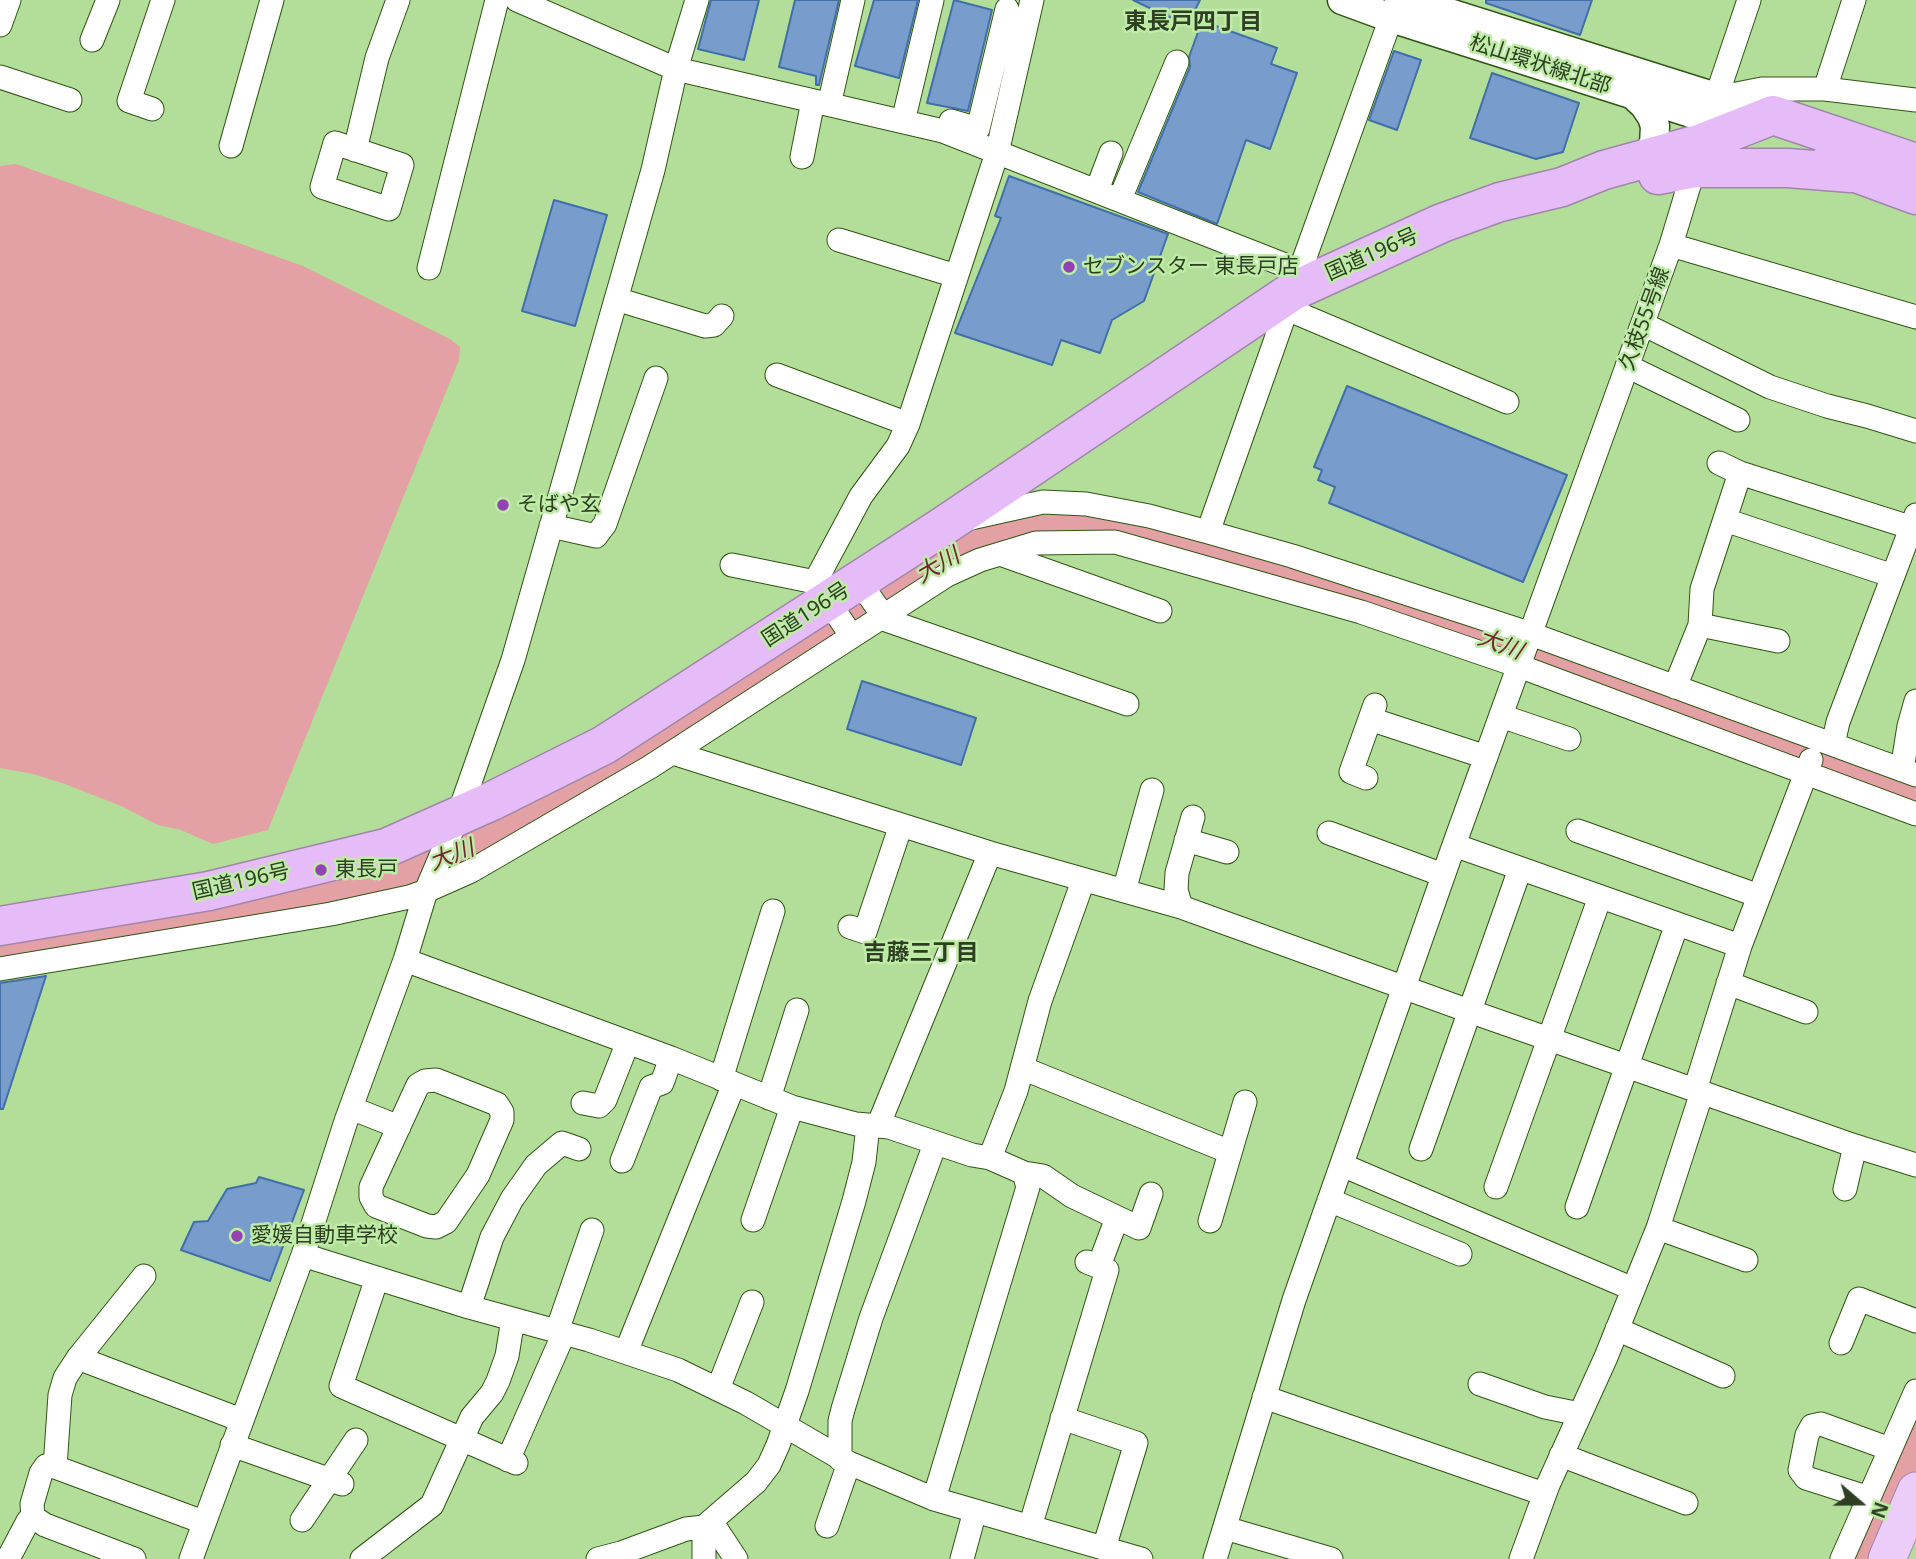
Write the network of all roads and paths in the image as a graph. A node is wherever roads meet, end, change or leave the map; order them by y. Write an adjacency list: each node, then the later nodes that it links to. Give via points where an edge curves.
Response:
1 (9, 0): 17 (street)
2 (108, 0): 18 (street)
3 (272, 0): 30 (street, via 274,28)
4 (398, 0): 31 (street, via 377,58)
5 (497, 0): 44 (street)
6 (697, 0): 20 (street)
7 (853, 0): 24 (street)
8 (932, 0): 28 (street)
9 (1032, 0): 32 (street)
10 (1342, 0): 15 (street, 松山環状線北部)
11 (1749, 0): 29 (street, 久枝55号線)
12 (1854, 0): 22 (street)
13 (156, 2): 27 (street, via 130,101)
14 (525, 2): 20 (street)
15 (1399, 6): 23 (street, 松山環状線北部); 29 (street, 松山環状線北部); 46 (street)
16 (1007, 9): 28 (street, via 978,129)
17 (0, 24)
18 (92, 40)
19 (1177, 62): 41 (street)
20 (678, 63): 24 (street); 47 (street)
21 (0, 77): 25 (street)
22 (1825, 89): 26 (street); 29 (street, via 1762,89)
23 (1632, 94): 29 (street, 松山環状線北部); 35 (street, via 1644,104 1655,126 1654,144)
24 (822, 97): 28 (street); 32 (street, via 943,131); 34 (street)
25 (70, 100)
26 (1916, 100)
27 (152, 109)
28 (906, 109)
29 (1722, 128): 35 (highway, 国道196号); 36 (highway); 37 (highway); 37 (highway, 国道196号, via 1788,168); 38 (highway, 国道196号, via 1606,185); 43 (street, 久枝55号線)
30 (231, 146)
31 (355, 150)
32 (996, 153): 39 (street); 45 (street)
33 (1111, 153): 39 (street)
34 (802, 157)
35 (1643, 161): 38 (highway, 国道196号)
36 (1916, 163)
37 (1851, 173): 40 (highway)
38 (1562, 187): 46 (highway, 国道196号, via 1441,223)
39 (1097, 190): 41 (street)
40 (1916, 195)
41 (1120, 199): 46 (street)
42 (839, 240): 45 (street)
43 (1671, 245): 49 (street); 50 (street, 久枝55号線)
44 (429, 268)
45 (956, 276): 56 (street)
46 (1293, 290): 54 (street); 60 (highway, 国道196号); 64 (street)
47 (616, 299): 48 (street, via 705,327 714,326); 63 (street)
48 (722, 316)
49 (1916, 317)
50 (1643, 324): 51 (street, 久枝55号線); 57 (street, via 1770,387)
51 (1627, 366): 55 (street); 72 (street, 久枝55号線)
52 (777, 375): 56 (street)
53 (656, 378): 63 (street, via 605,524 596,536)
54 (1507, 402)
55 (1738, 420)
56 (908, 424): 69 (street, via 898,446 861,496)
57 (1916, 431)
58 (1719, 463): 59 (street)
59 (1741, 473): 61 (street); 62 (street)
60 (1035, 496): 64 (street, via 1149,516); 65 (street); 69 (highway, 国道196号, via 942,527)
61 (1725, 520): 68 (street); 71 (street, via 1702,589)
62 (1915, 524): 68 (street)
63 (551, 527): 89 (street, via 513,660)
64 (1208, 532): 72 (street)
65 (1036, 543): 66 (street); 74 (street, via 1115,542 1361,612)
66 (1000, 554): 69 (street); 70 (street)
67 (732, 565): 69 (street)
68 (1893, 576): 83 (street, via 1838,722)
69 (852, 607): 76 (highway, 国道196号); 78 (street)
70 (1160, 611)
71 (1700, 625): 73 (street); 75 (street)
72 (1531, 634): 74 (street, 久枝55号線); 75 (street)
73 (1778, 641)
74 (1519, 666): 79 (street, 久枝55号線); 83 (street)
75 (1675, 688): 83 (street)
76 (723, 698): 81 (highway, 国道196号); 82 (street)
77 (1916, 701): 85 (street)
78 (1127, 704)
79 (1501, 716): 80 (street); 84 (street, 久枝55号線)
80 (1569, 739)
81 (640, 751): 82 (street); 89 (highway, 国道196号, via 604,745); 101 (street, via 471,871)
82 (673, 752): 91 (street)
83 (1816, 753): 85 (street); 88 (street); 103 (street)
84 (1486, 757): 86 (street, via 1372,712 1351,772); 95 (street, 久枝55号線)
85 (1909, 772)
86 (1366, 778)
87 (1152, 790): 102 (street)
88 (1916, 814)
89 (458, 816): 101 (street); 108 (highway, 国道196号, via 386,848 209,891)
90 (1193, 817): 94 (street)
91 (901, 825): 97 (street); 109 (street, via 866,932)
92 (1578, 831): 103 (street, via 1684,859)
93 (1329, 832): 99 (street)
94 (1186, 840): 96 (street); 105 (street, via 1175,890)
95 (1454, 845): 98 (street); 99 (street, 久枝55号線)
96 (1227, 852)
97 (990, 853): 100 (street); 130 (street)
98 (1520, 869): 104 (street); 116 (street)
99 (1443, 875): 114 (street, 久枝55号線)
100 (1083, 881): 102 (street); 122 (street, via 1040,1001)
101 (426, 891): 111 (street); 112 (street, via 331,914)
102 (1124, 891): 105 (street)
103 (1759, 896): 110 (street)
104 (1600, 897): 107 (street); 118 (street)
105 (1181, 907): 114 (street)
106 (773, 911): 123 (street)
107 (1677, 924): 110 (street); 121 (street)
108 (0, 926)
109 (850, 927)
110 (1740, 946): 113 (street)
111 (405, 960): 119 (street); 129 (street)
112 (0, 969)
113 (1728, 983): 117 (street); 124 (street)
114 (1404, 988): 116 (street); 139 (street, 久枝55号線)
115 (797, 1010): 125 (street)
116 (1469, 1011): 118 (street); 135 (street)
117 (1806, 1012)
118 (1549, 1039): 121 (street); 142 (street)
119 (628, 1042): 120 (street); 127 (street, via 605,1100 599,1106)
120 (671, 1058): 123 (street); 138 (street, via 662,1083 652,1087)
121 (1627, 1066): 124 (street); 146 (street)
122 (1022, 1068): 136 (street); 137 (street)
123 (728, 1081): 125 (street); 165 (street)
124 (1699, 1091): 133 (street); 150 (street)
125 (769, 1098): 128 (street)
126 (1245, 1102): 136 (street)
127 (583, 1103)
128 (792, 1107): 130 (street); 148 (street)
129 (351, 1108): 131 (street); 153 (street)
130 (873, 1126): 132 (street); 175 (street, via 830,1287)
131 (399, 1127): 131 (street, via 371,1187 371,1197 376,1206 436,1227 446,1222 478,1175 502,1112 497,1104 436,1080 425,1081 418,1085)
132 (935, 1143): 137 (street); 181 (street, via 843,1409)
133 (1855, 1146): 140 (street); 143 (street)
134 (579, 1149): 159 (street, via 562,1143 536,1165 512,1199 492,1237)
135 (1421, 1149)
136 (1230, 1152): 149 (street)
137 (990, 1158): 141 (street)
138 (622, 1161)
139 (1342, 1165): 145 (street, 久枝55号線); 157 (street)
140 (1916, 1165)
141 (1024, 1173): 147 (street, via 1043,1177); 186 (street, via 1028,1187)
142 (1496, 1187)
143 (1845, 1189)
144 (1151, 1194): 147 (street, via 1139,1228)
145 (1329, 1200): 152 (street); 171 (street, 久枝55号線)
146 (1577, 1207)
147 (1117, 1218): 173 (street, via 1093,1264 1107,1270)
148 (753, 1220)
149 (1210, 1221)
150 (1658, 1228): 154 (street); 157 (street)
151 (592, 1230): 163 (street)
152 (1460, 1254)
153 (303, 1255): 156 (street); 174 (street)
154 (1746, 1260)
155 (144, 1276): 166 (street)
156 (377, 1278): 159 (street); 177 (street, via 341,1386)
157 (1633, 1289): 162 (street)
158 (752, 1302): 169 (street)
159 (469, 1307): 160 (street)
160 (513, 1319): 163 (street); 177 (street, via 498,1381)
161 (1916, 1321): 164 (street, via 1858,1299)
162 (1620, 1323): 167 (street); 172 (street)
163 (561, 1332): 165 (street); 177 (street, via 512,1461)
164 (1840, 1343)
165 (626, 1352): 169 (street)
166 (78, 1358): 174 (street); 182 (street, via 60,1395)
167 (1723, 1369)
168 (1480, 1384): 172 (street)
169 (718, 1389): 175 (street)
170 (1916, 1391): 179 (street)
171 (1264, 1397): 184 (street); 195 (street, 久枝55号線)
172 (1580, 1414): 180 (street)
173 (1062, 1418): 194 (street); 196 (street, via 1136,1443)
174 (241, 1420): 178 (street)
175 (785, 1425): 181 (street); 192 (street, via 769,1465 756,1482)
176 (356, 1440): 183 (street)
177 (462, 1440): 199 (street, via 432,1504)
178 (232, 1446): 183 (street); 191 (street)
179 (1890, 1449): 185 (street); 185 (street, via 1821,1424 1812,1426 1800,1470 1806,1478)
180 (1561, 1455): 184 (street); 187 (street)
181 (845, 1461): 186 (street); 193 (street)
182 (55, 1467): 189 (street, via 46,1466 41,1473); 191 (street)
183 (336, 1482): 190 (street)
184 (1544, 1494): 211 (street)
185 (1891, 1497): 197 (main road); 212 (street)
186 (933, 1499): 188 (street)
187 (1686, 1503)
188 (975, 1511): 194 (street); 207 (street)
189 (33, 1517): 198 (street); 201 (street)
190 (302, 1520)
191 (203, 1522): 203 (street)
192 (708, 1524): 200 (street); 205 (street); 206 (street)
193 (827, 1526)
194 (1030, 1527): 196 (street)
195 (1224, 1528): 209 (street, 久枝55号線); 210 (street)
196 (1104, 1548): 208 (street)
197 (1899, 1550)
198 (103, 1554): 202 (street)
199 (374, 1556)
200 (622, 1556): 204 (street)
201 (8, 1559)
202 (134, 1559)
203 (191, 1559)
204 (598, 1559)
205 (704, 1559)
206 (736, 1559)
207 (962, 1559)
208 (1141, 1559)
209 (1215, 1559)
210 (1331, 1559)
211 (1521, 1559)
212 (1842, 1559)

